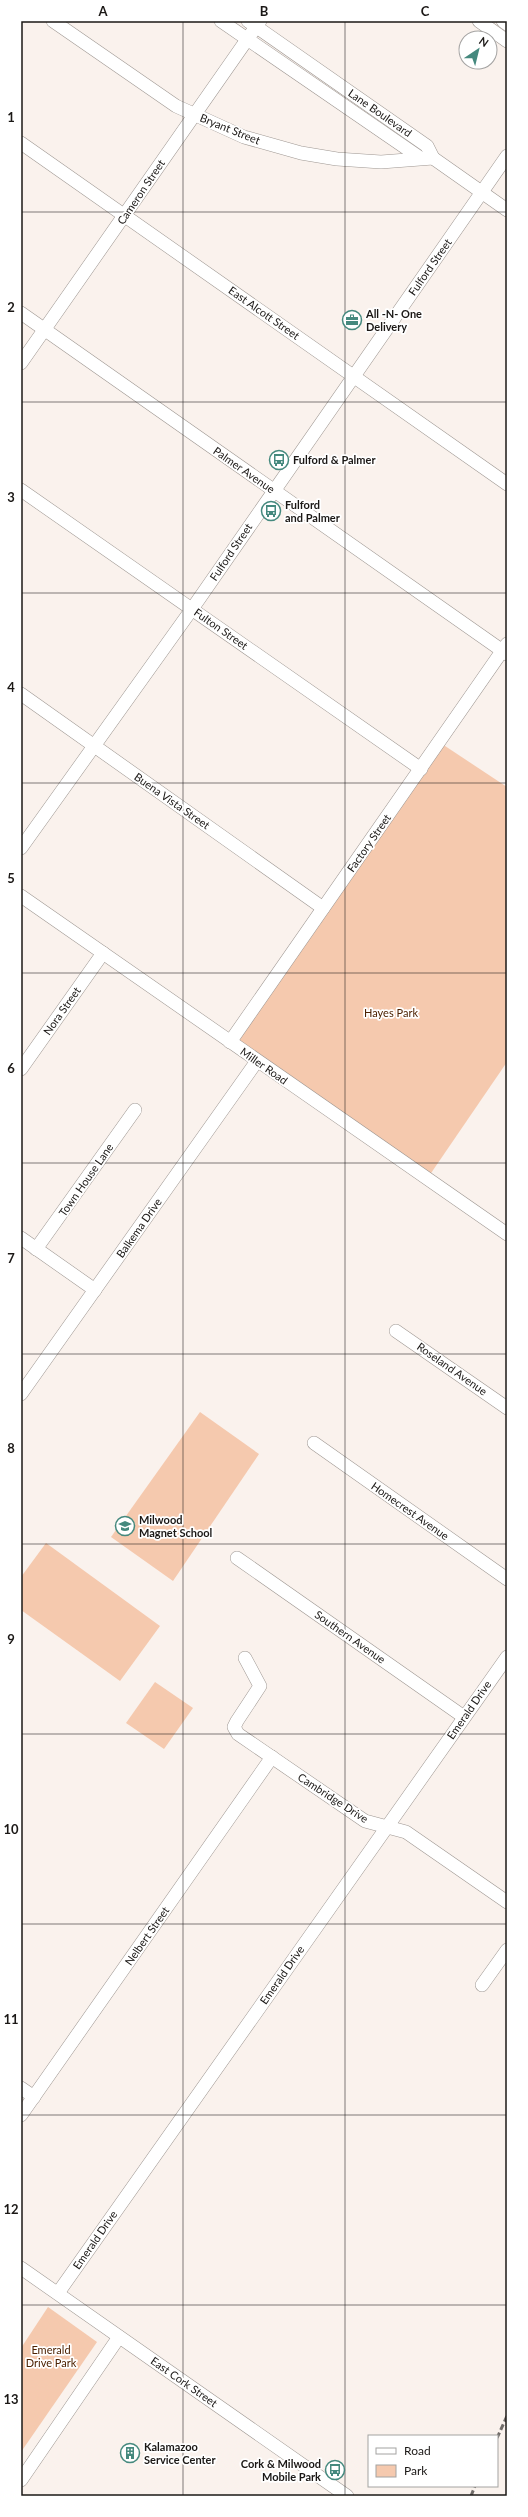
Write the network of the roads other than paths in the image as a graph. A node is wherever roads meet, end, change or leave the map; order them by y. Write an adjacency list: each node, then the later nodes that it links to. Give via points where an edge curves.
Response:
1 (53, 21): 9 (street, Bryant Street, via 161,97)
2 (221, 21): 7 (street, Lane Boulevard)
3 (479, 21): 8 (street)
4 (503, 21): 6 (street)
5 (255, 23): 7 (street, Cameron Street); 13 (street, Lane Boulevard, via 427,146)
6 (507, 24)
7 (246, 39): 9 (street, Cameron Street); 12 (street, Lane Boulevard)
8 (507, 41)
9 (194, 115): 12 (street, Bryant Street, via 244,137 301,153 368,162); 16 (street, Cameron Street)
10 (21, 143): 16 (street, East Alcott Street)
11 (507, 156): 14 (street, Fulford Street)
12 (419, 157): 13 (street, Bryant Street)
13 (433, 158): 14 (street, Lane Boulevard)
14 (482, 192): 15 (street, Lane Boulevard); 20 (street, Fulford Street)
15 (507, 210)
16 (125, 215): 18 (street, Cameron Street); 20 (street, East Alcott Street)
17 (21, 313): 18 (street, Palmer Avenue)
18 (44, 329): 19 (street, Cameron Street); 23 (street, Palmer Avenue)
19 (21, 363)
20 (353, 375): 21 (street, East Alcott Street); 23 (street, Fulford Street)
21 (507, 484)
22 (21, 490): 24 (street, Fulton Street)
23 (273, 491): 24 (street, Fulford Street); 25 (street, Palmer Avenue)
24 (192, 609): 27 (street, Fulford Street); 28 (street, Fulton Street)
25 (505, 650): 28 (street, Factory Street)
26 (21, 694): 27 (street, Buena Vista Street)
27 (94, 746): 29 (street, Fulford Street); 31 (street, Buena Vista Street)
28 (421, 769): 31 (street, Factory Street)
29 (21, 848)
30 (21, 896): 32 (street, Miller Road)
31 (324, 908): 33 (street, Factory Street)
32 (102, 953): 33 (street, Miller Road); 35 (street, Nora Street)
33 (230, 1042): 34 (street, Miller Road)
34 (257, 1061): 37 (street, Miller Road); 40 (street, Balkema Drive)
35 (21, 1069)
36 (135, 1110): 39 (street, Town House Lane)
37 (507, 1234)
38 (21, 1238): 39 (street)
39 (36, 1249): 40 (street)
40 (95, 1290): 42 (street, Balkema Drive)
41 (396, 1331): 43 (street, Roseland Avenue)
42 (21, 1394)
43 (507, 1408)
44 (314, 1443): 46 (street, Homecrest Avenue)
45 (237, 1558): 49 (street, Southern Avenue)
46 (507, 1579)
47 (507, 1657): 49 (street, Emerald Drive)
48 (245, 1658): 50 (street, Cambridge Drive, via 260,1686 236,1721 235,1730)
49 (464, 1717): 51 (street, Emerald Drive)
50 (272, 1757): 51 (street, Cambridge Drive, via 364,1821); 56 (street, Nelbert Street)
51 (386, 1827): 52 (street, Cambridge Drive, via 406,1832); 59 (street, Emerald Drive)
52 (507, 1902)
53 (507, 1950): 54 (street)
54 (482, 1985)
55 (21, 2088): 56 (street)
56 (34, 2097): 57 (street, Nelbert Street)
57 (21, 2115)
58 (21, 2268): 59 (street, East Cork Street)
59 (58, 2293): 60 (street, East Cork Street)
60 (119, 2337): 61 (street); 62 (street, East Cork Street)
61 (21, 2480)
62 (347, 2496)

